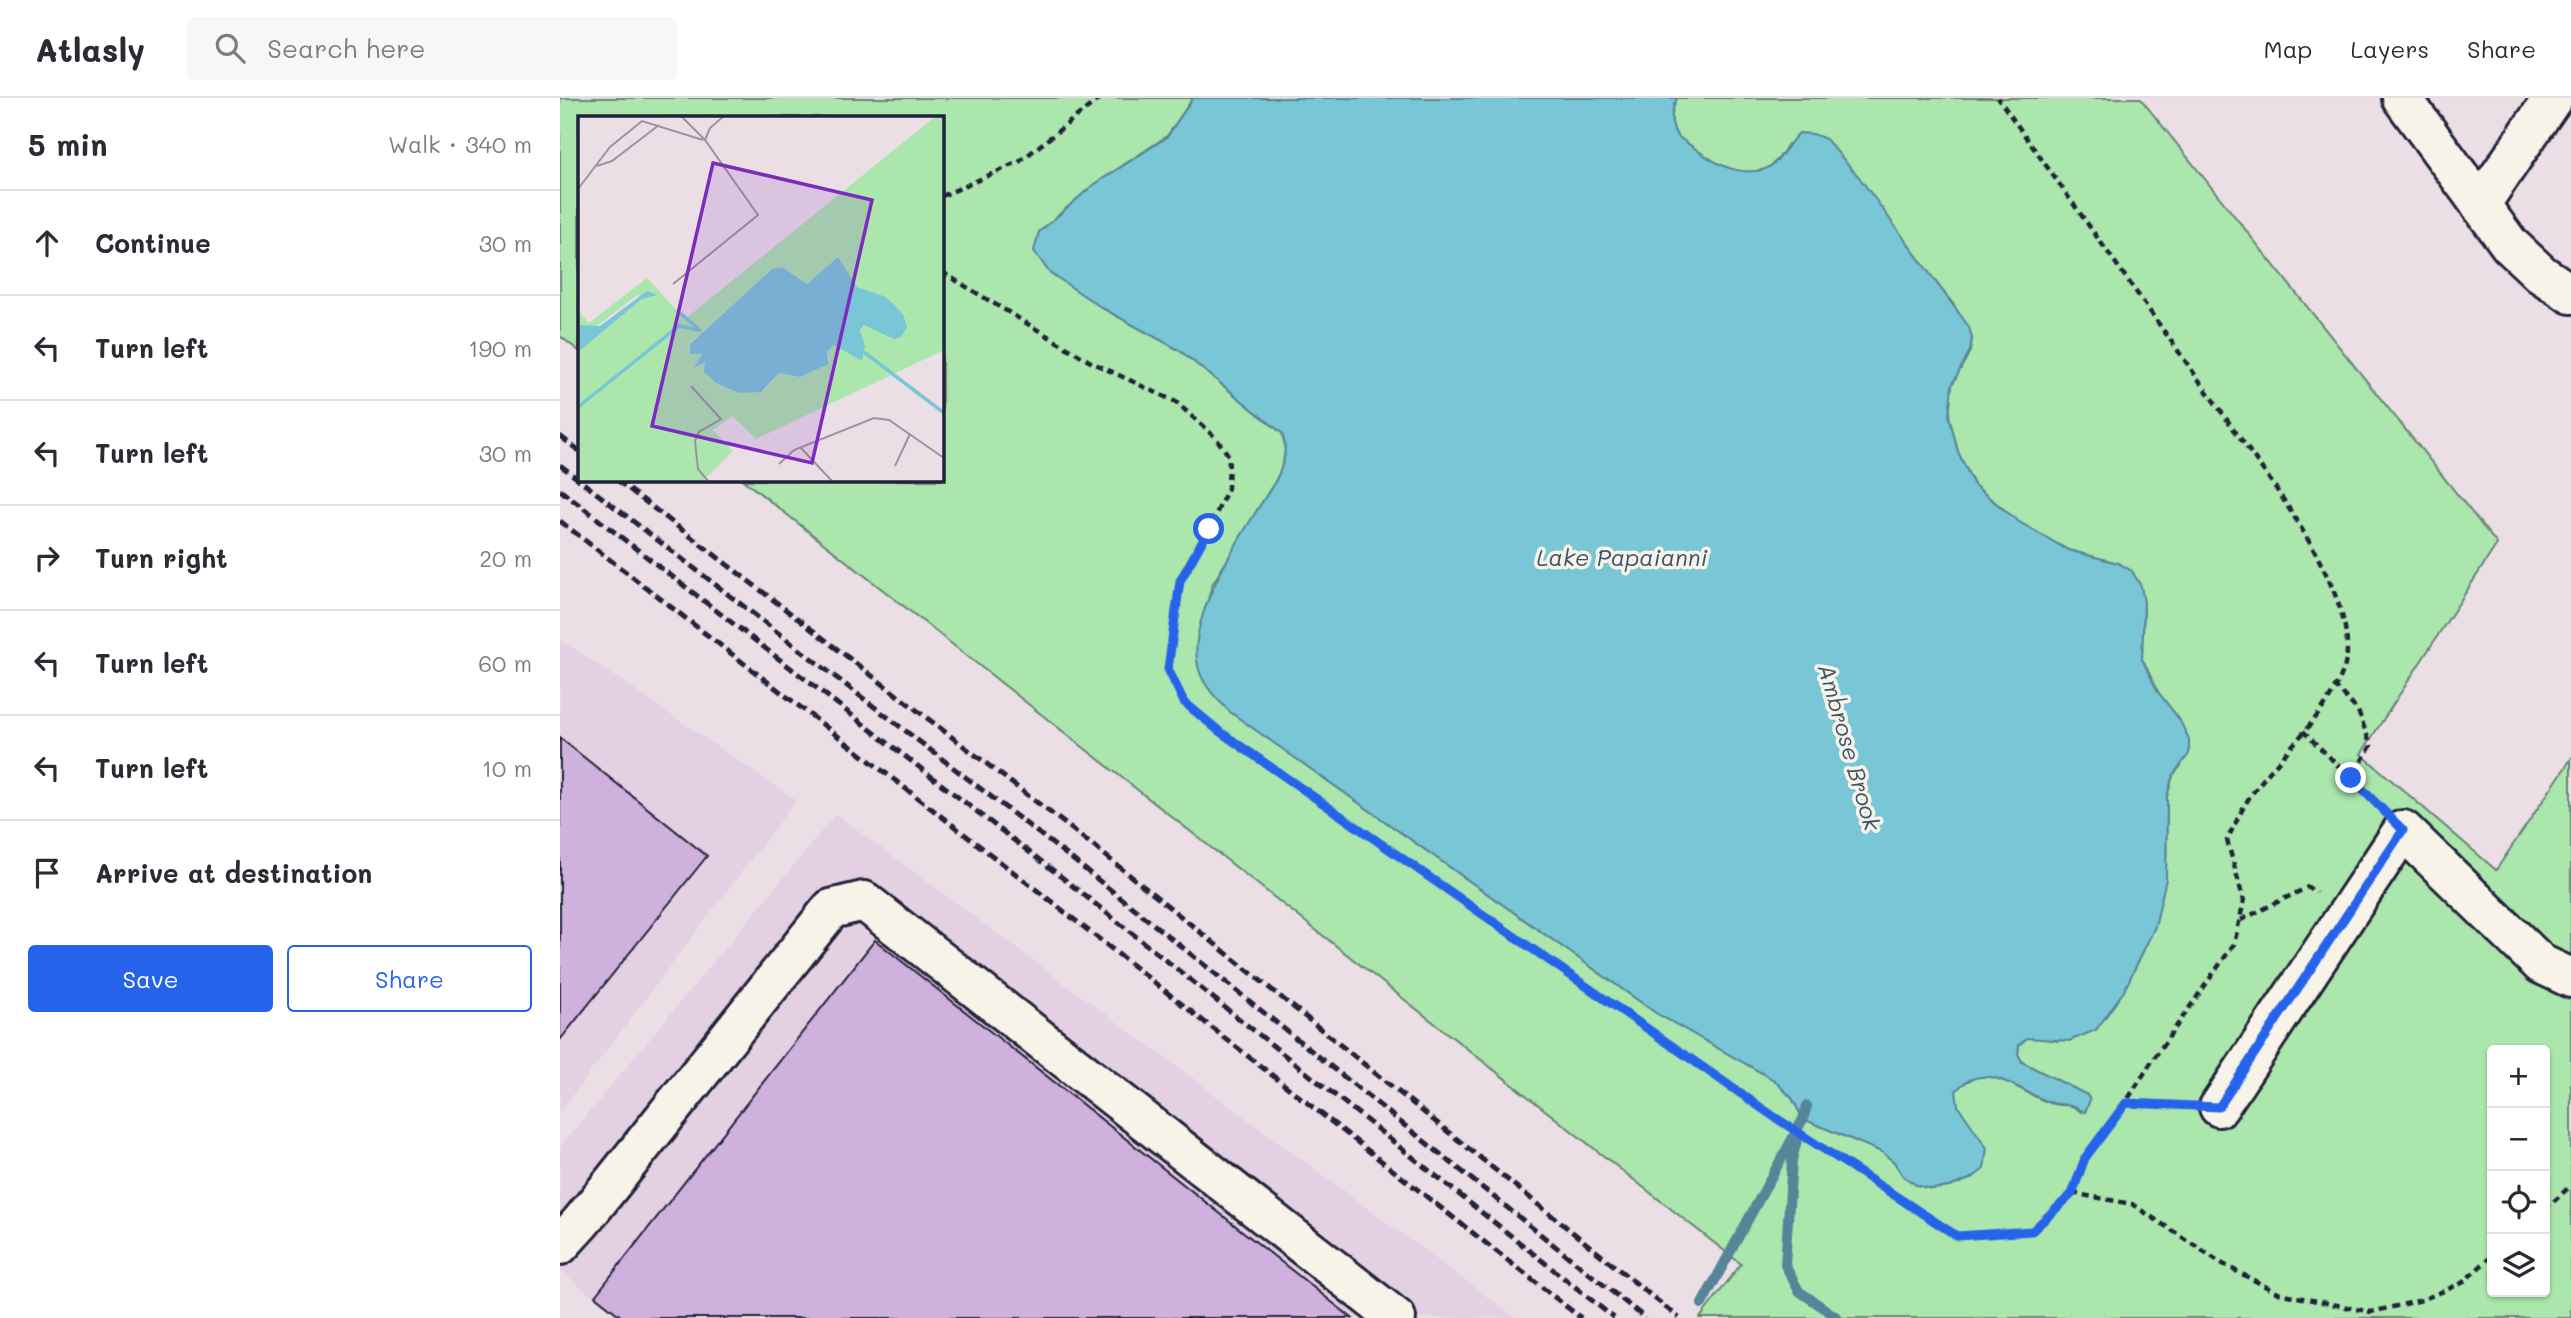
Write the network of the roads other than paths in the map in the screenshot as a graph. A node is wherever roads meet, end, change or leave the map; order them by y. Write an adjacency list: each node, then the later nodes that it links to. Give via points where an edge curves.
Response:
1 (2402, 98): 3 (street)
2 (2553, 98): 3 (street)
3 (2480, 205): 4 (street, via 2510,246)
4 (2571, 294)
5 (2571, 978): 6 (street, via 2540,964 2403,830)
6 (2219, 1107)
7 (560, 1245): 8 (street, via 831,909 864,901)
8 (1396, 1318)

